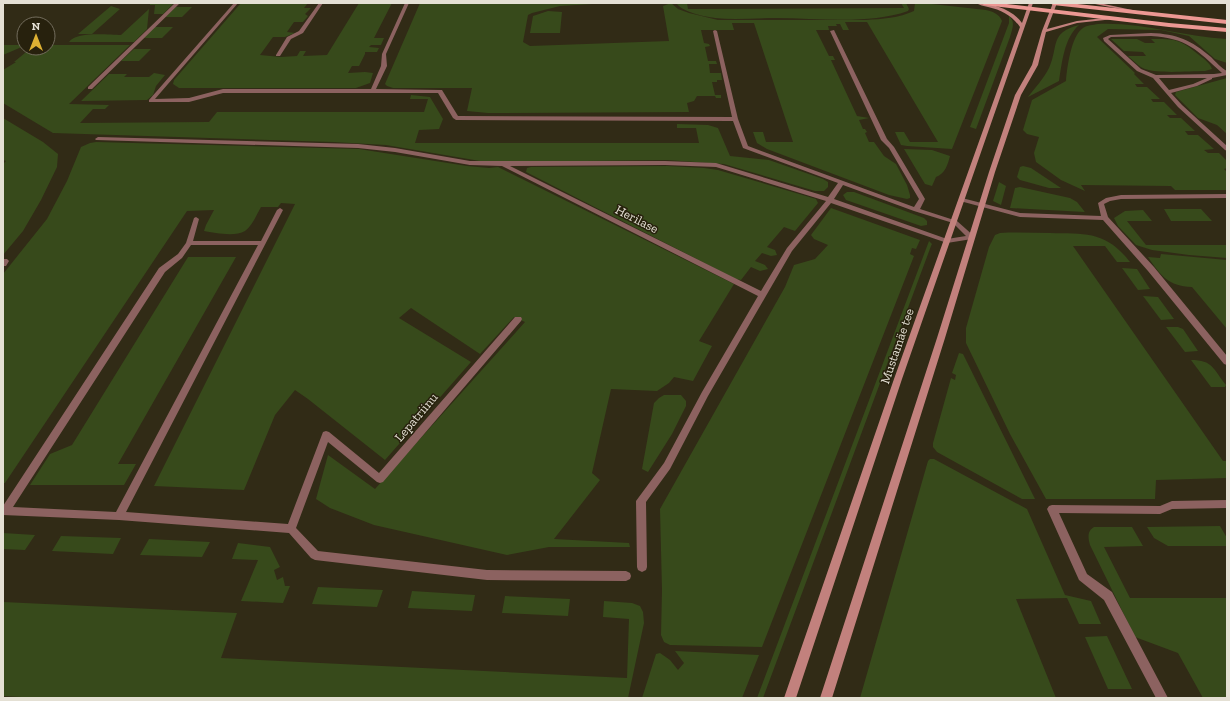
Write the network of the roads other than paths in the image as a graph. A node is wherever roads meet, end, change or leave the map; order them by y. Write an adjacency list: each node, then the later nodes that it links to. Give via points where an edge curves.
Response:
1 (178, 3): 23 (street)
2 (236, 3): 24 (street, via 151,101 189,100 223,91)
3 (321, 3): 19 (street, via 301,32 289,38)
4 (407, 3): 24 (street, via 384,54 384,66)
5 (978, 3): 14 (main road, via 1009,13 1018,19)
6 (984, 3): 9 (main road)
7 (1054, 3): 10 (main road); 11 (main road)
8 (1092, 3): 11 (main road)
9 (1030, 6): 10 (main road); 14 (main road, Mustamäe tee)
10 (1052, 11): 12 (main road); 18 (main road)
11 (1162, 15): 13 (main road)
12 (1114, 18): 15 (main road); 18 (main road, via 1077,22)
13 (1227, 22)
14 (1022, 27): 33 (main road, Mustamäe tee)
15 (1226, 30)
16 (715, 31): 26 (street)
17 (832, 31): 36 (street, via 884,140 891,147 922,199)
18 (1044, 31): 34 (main road, via 1035,65 1018,95)
19 (278, 55)
20 (1226, 73): 21 (street); 22 (street, via 1189,42 1178,38 1105,38 1139,70)
21 (1214, 76): 22 (street); 25 (street, via 1195,85)
22 (1155, 77): 25 (street)
23 (90, 88)
24 (373, 90): 26 (street, via 440,90 456,118)
25 (1167, 92): 28 (street)
26 (735, 119): 30 (street, via 745,147)
27 (98, 138): 29 (street, via 358,146 470,163)
28 (1227, 149)
29 (502, 164): 32 (street, via 716,165); 44 (street, Herilase)
30 (841, 183): 32 (street); 36 (street)
31 (1227, 196): 37 (street, via 1108,199 1101,203)
32 (830, 200): 41 (street); 44 (street, via 789,250)
33 (962, 200): 34 (street); 39 (main road, Mustamäe tee)
34 (981, 205): 37 (street, via 1020,215); 40 (main road)
35 (280, 210): 43 (street)
36 (916, 210): 39 (street)
37 (1105, 218): 46 (street, via 1151,269)
38 (196, 219): 42 (street)
39 (955, 222): 40 (street); 41 (main road, Mustamäe tee)
40 (972, 237): 41 (street); 54 (main road)
41 (947, 240): 53 (main road, Mustamäe tee)
42 (189, 243): 43 (street); 48 (street, via 180,256 162,270)
43 (263, 244): 49 (street)
44 (762, 296): 51 (street, via 667,466 641,501)
45 (518, 319): 50 (street, Lepatriinu, via 380,479 326,435)
46 (1227, 362)
47 (1227, 504): 55 (street, via 1172,505 1160,510 1052,509 1083,576 1108,596)
48 (4, 510): 49 (street)
49 (119, 516): 50 (street)
50 (291, 529): 52 (street, via 315,555 487,575)
51 (642, 567)
52 (626, 576)
53 (790, 698)
54 (826, 698)
55 (1162, 698)

